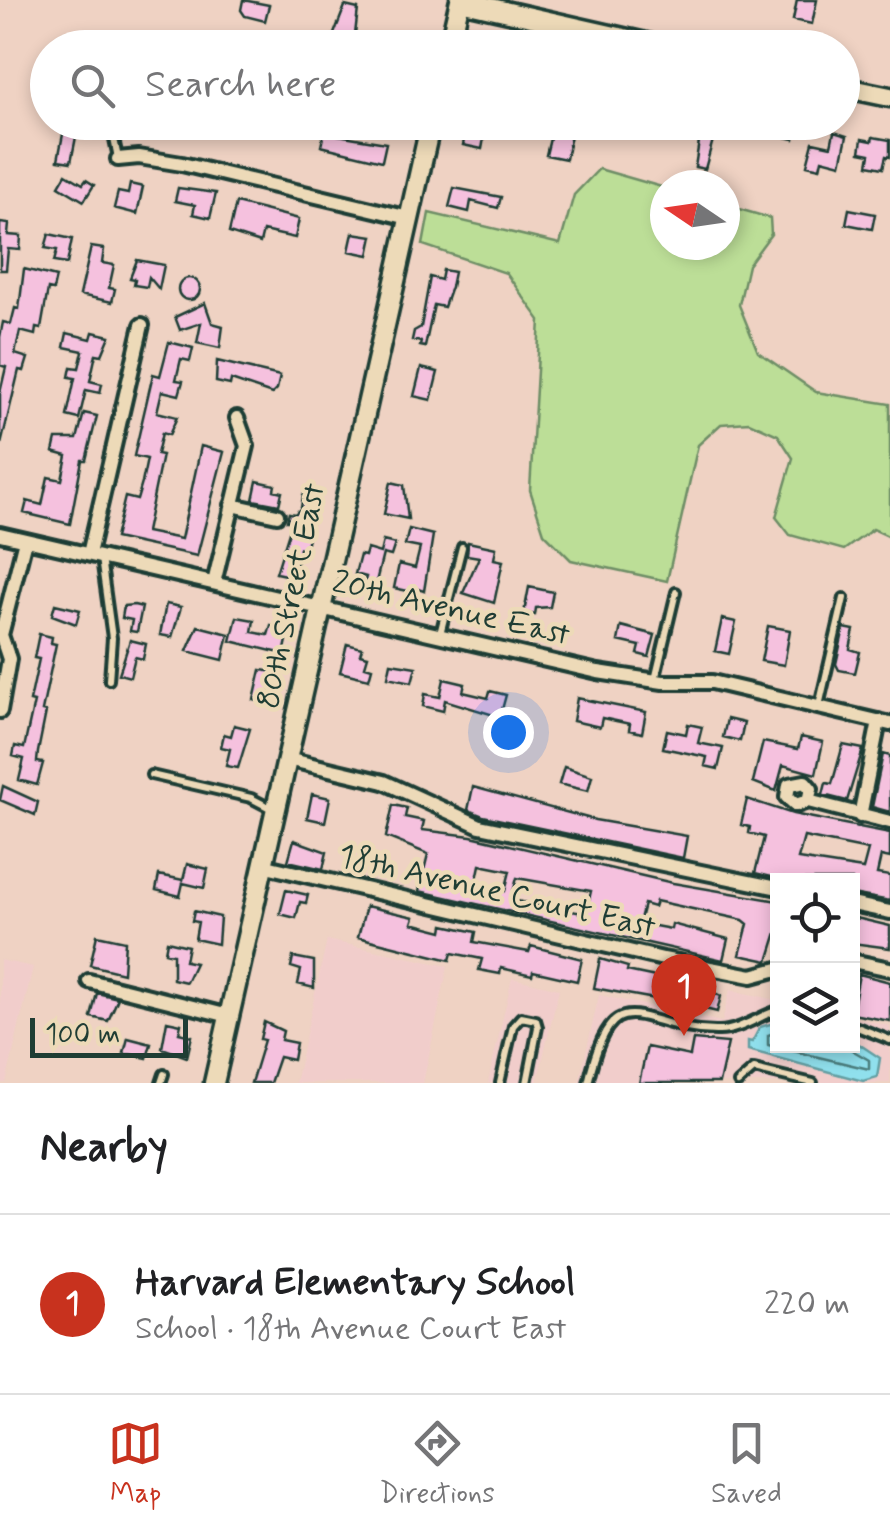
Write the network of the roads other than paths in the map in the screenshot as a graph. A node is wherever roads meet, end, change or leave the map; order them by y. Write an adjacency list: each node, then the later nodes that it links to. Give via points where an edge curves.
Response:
1 (460, 0): 2 (street); 3 (street)
2 (453, 30)
3 (590, 30)
4 (860, 91): 5 (street)
5 (890, 98)
6 (114, 140): 8 (lane)
7 (428, 140): 9 (street, 80th Street East)
8 (118, 159): 9 (street, via 182,164)
9 (410, 218): 21 (street, 80th Street East)
10 (142, 325): 17 (street)
11 (237, 418): 12 (street, via 247,446)
12 (232, 505): 13 (street); 18 (street)
13 (277, 515)
14 (0, 534): 15 (street, 20th Avenue East)
15 (24, 540): 17 (street, 20th Avenue East); 23 (street)
16 (462, 547): 22 (lane)
17 (95, 555): 18 (street, 20th Avenue East); 24 (lane, via 112,638)
18 (214, 583): 21 (street, 20th Avenue East)
19 (676, 592): 25 (lane)
20 (844, 598): 26 (lane)
21 (320, 606): 22 (street, 20th Avenue East); 29 (street, 80th Street East)
22 (440, 634): 25 (street, 20th Avenue East)
23 (0, 635): 27 (street, via 10,659)
24 (110, 680)
25 (654, 681): 26 (street, 20th Avenue East, via 712,682)
26 (818, 707): 28 (street, 20th Avenue East)
27 (0, 711)
28 (884, 723): 33 (street)
29 (287, 759): 32 (street, 80th Street East); 36 (street, via 384,782 460,820)
30 (151, 774): 32 (lane)
31 (808, 802): 33 (street)
32 (275, 810): 35 (street, 80th Street East)
33 (860, 816): 34 (street)
34 (890, 822)
35 (262, 865): 41 (street, 18th Avenue Court East, via 681,962 752,976); 44 (street, 80th Street East)
36 (770, 886)
37 (860, 906): 38 (street)
38 (890, 912)
39 (860, 963): 40 (street)
40 (890, 969)
41 (770, 971)
42 (89, 980): 44 (street)
43 (770, 1013): 52 (lane, via 716,1032 638,1014 618,1018 601,1033)
44 (228, 1016): 49 (street, 80th Street East)
45 (860, 1028): 46 (lane)
46 (890, 1040)
47 (164, 1074): 48 (lane)
48 (161, 1083)
49 (214, 1083)
50 (500, 1083): 51 (lane, via 512,1026 521,1017 536,1020 538,1027)
51 (527, 1083)
52 (588, 1083)
53 (738, 1083): 54 (lane, via 754,1069)
54 (813, 1083)

